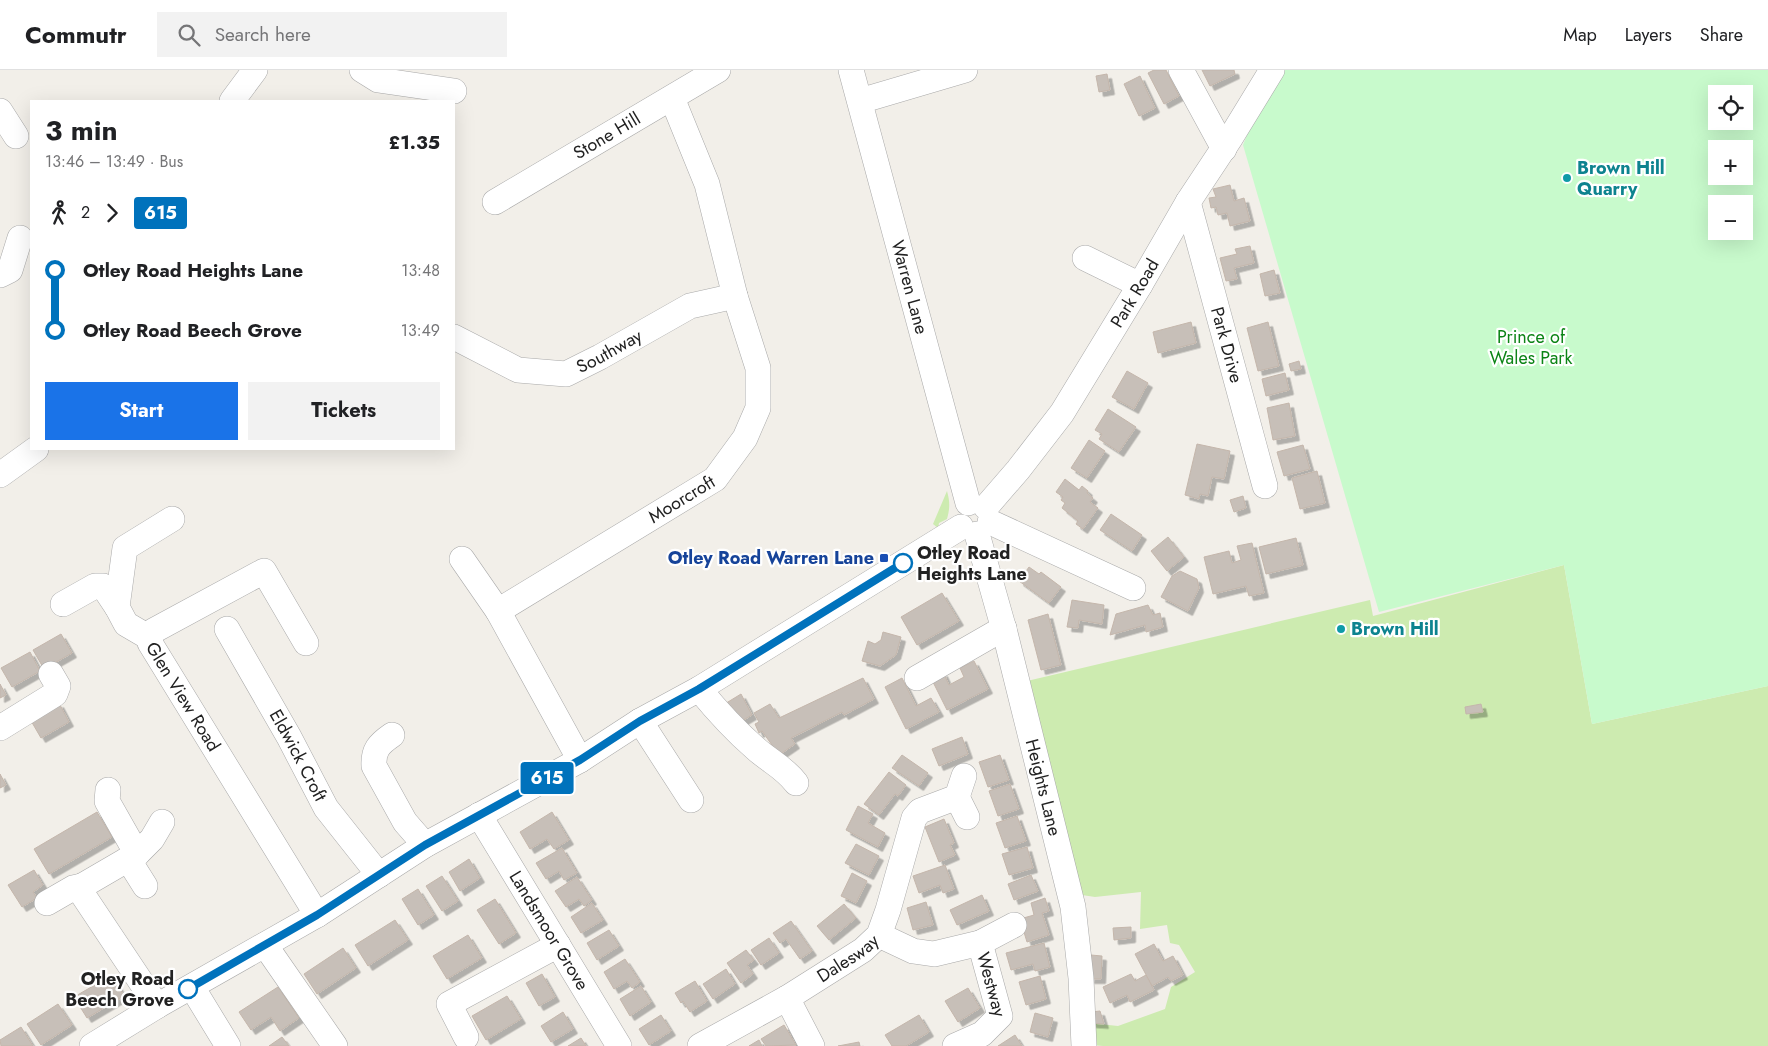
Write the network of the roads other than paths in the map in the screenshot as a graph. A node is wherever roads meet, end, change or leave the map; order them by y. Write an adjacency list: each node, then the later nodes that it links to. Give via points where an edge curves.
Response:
1 (255, 70): 10 (street)
2 (362, 70): 8 (street, via 378,80)
3 (718, 70): 9 (street, Stone Hill)
4 (851, 70): 11 (street, Warren Lane)
5 (964, 70): 11 (street)
6 (1181, 70): 14 (street)
7 (1272, 70): 14 (street, Park Road)
8 (454, 91)
9 (672, 98): 15 (street, Stone Hill); 21 (street, Moorcroft, via 707,184)
10 (233, 100)
11 (860, 101): 27 (street, Warren Lane)
12 (0, 111): 13 (street)
13 (16, 136)
14 (1224, 148): 16 (street, Park Road)
15 (496, 202)
16 (1188, 202): 20 (street, Park Road); 25 (street, Park Drive)
17 (17, 235): 19 (street, via 10,270)
18 (1085, 258): 20 (street)
19 (0, 275)
20 (1140, 285): 27 (street, Park Road, via 1062,413)
21 (735, 296): 22 (street, Southway, via 690,306 566,374 518,370); 32 (street, Moorcroft, via 758,368 758,408 745,438 715,479)
22 (455, 338)
23 (35, 450): 24 (street)
24 (0, 476)
25 (1265, 486)
26 (172, 519): 31 (street, via 125,548)
27 (976, 519): 29 (street); 33 (street, Heights Lane); 39 (street, Park Road)
28 (462, 559): 32 (street)
29 (1133, 588)
30 (63, 604): 31 (street, via 95,586 103,586)
31 (117, 607): 35 (street, via 126,624)
32 (498, 611): 43 (street)
33 (1004, 628): 38 (street); 73 (street, Heights Lane, via 1073,906 1082,978)
34 (227, 629): 52 (street, Eldwick Croft, via 326,808)
35 (150, 638): 36 (street, Glen View Road, via 154,631 264,571); 56 (street, Glen View Road, via 150,643)
36 (306, 643)
37 (52, 674): 41 (street, via 58,686 55,694)
38 (917, 678)
39 (699, 689): 40 (street, Park Road); 44 (street, via 727,723)
40 (640, 721): 43 (street, Park Road); 47 (street)
41 (9, 723)
42 (392, 735): 50 (street, via 376,749 374,766 405,822)
43 (580, 760): 48 (street, Park Road)
44 (796, 783)
45 (108, 790): 51 (street, via 107,801)
46 (963, 797): 58 (street, Dalesway, via 920,811 914,818)
47 (691, 800)
48 (479, 815): 50 (street, Park Road); 61 (street, Landsmoor Grove)
49 (162, 822): 51 (street, via 152,839)
50 (425, 845): 52 (street, Park Road)
51 (132, 856): 53 (street); 54 (street)
52 (379, 875): 56 (street, Park Road)
53 (82, 886): 55 (street); 64 (street, via 83,895)
54 (145, 886)
55 (47, 903)
56 (317, 915): 60 (street, Park Road)
57 (1014, 925): 59 (street)
58 (879, 935): 59 (street, Westway, via 913,951 934,954); 63 (street, Dalesway, via 864,950)
59 (980, 943): 72 (street, Westway, via 1010,1018)
60 (265, 945): 62 (street, Park Road); 68 (street)
61 (558, 945): 65 (street, via 449,1004); 69 (street, Landsmoor Grove)
62 (192, 987): 64 (street, Park Road); 67 (street)
63 (787, 998): 70 (street, Dalesway); 71 (street)
64 (157, 1006): 66 (street, Park Road)
65 (466, 1037)
66 (92, 1046)
67 (228, 1046)
68 (334, 1046)
69 (619, 1046)
70 (700, 1046)
71 (812, 1046)
72 (955, 1046)
73 (1084, 1046)

